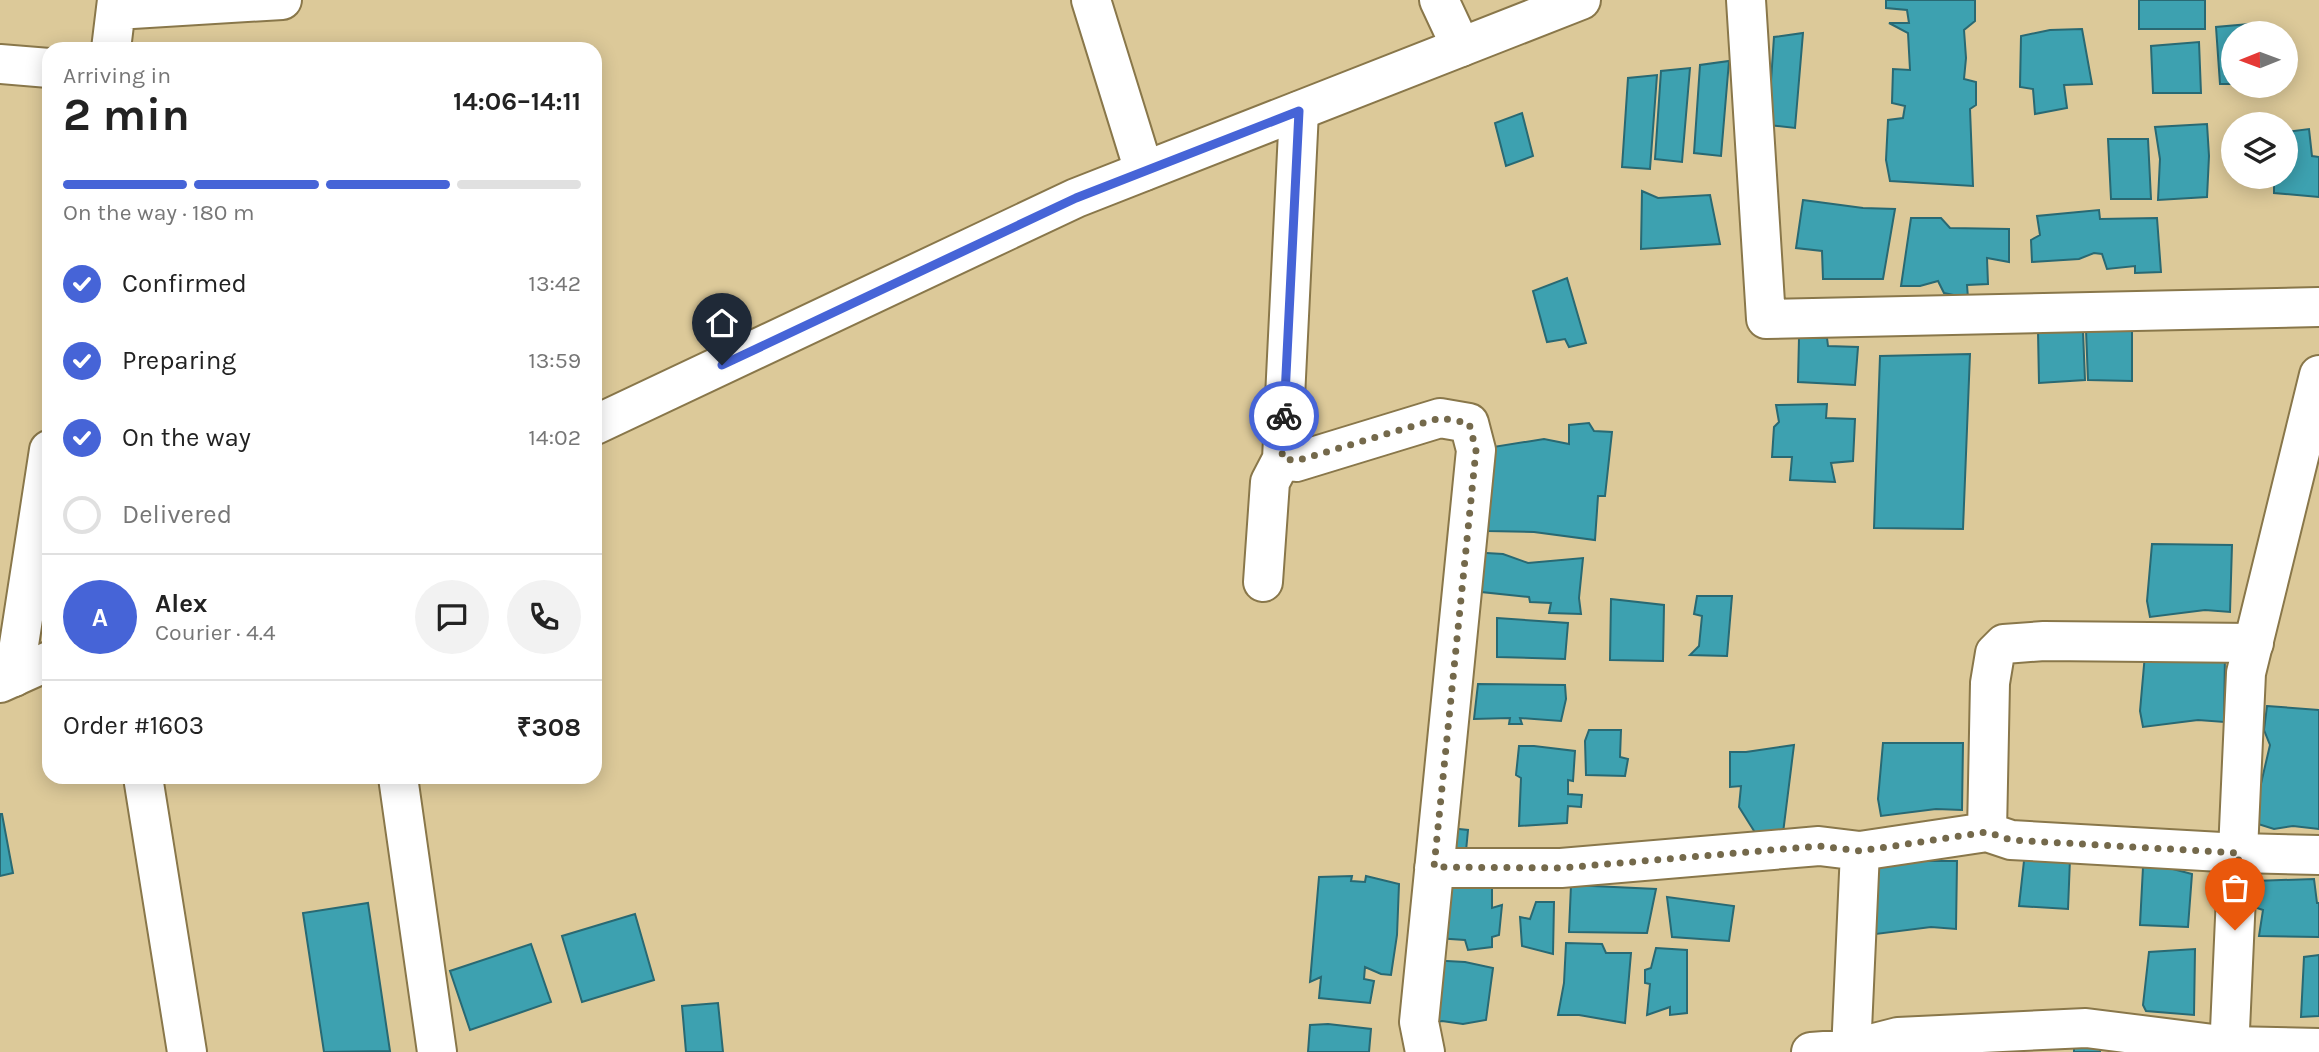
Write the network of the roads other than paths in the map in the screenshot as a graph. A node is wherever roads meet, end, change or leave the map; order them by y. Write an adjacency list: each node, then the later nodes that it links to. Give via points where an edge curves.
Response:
1 (282, 0): 6 (street)
2 (1091, 0): 12 (street)
3 (1439, 0): 8 (street)
4 (1581, 0): 8 (street)
5 (1746, 0): 13 (street, via 1766,319)
6 (117, 5): 7 (street)
7 (112, 42)
8 (1461, 47): 11 (street)
9 (0, 64): 10 (street)
10 (42, 67)
11 (1299, 111): 12 (street); 16 (street)
12 (1144, 171): 15 (street, via 1076,198)
13 (2319, 307)
14 (2319, 375): 19 (street)
15 (602, 422)
16 (1282, 458): 18 (street, via 1270,482); 28 (street, via 1296,461 1440,418 1469,423 1476,450)
17 (42, 488): 21 (street)
18 (1263, 582)
19 (2254, 643): 24 (street, via 2004,644 1995,653 1990,683); 26 (street, via 2246,673)
20 (42, 664): 21 (street)
21 (7, 680)
22 (144, 784): 32 (street)
23 (399, 784): 33 (street)
24 (1987, 832): 25 (street); 26 (street, via 2011,840)
25 (1860, 851): 28 (street, via 1819,846 1561,868); 31 (street)
26 (2239, 853): 27 (street); 30 (street)
27 (2319, 855)
28 (1434, 867): 34 (street, via 1419,1022)
29 (2319, 1048): 30 (street)
30 (2229, 1049): 31 (street, via 2086,1028 1898,1037)
31 (1851, 1051): 36 (street)
32 (187, 1052)
33 (437, 1052)
34 (1425, 1052): 35 (street)
35 (1431, 1052)
36 (1811, 1052)

